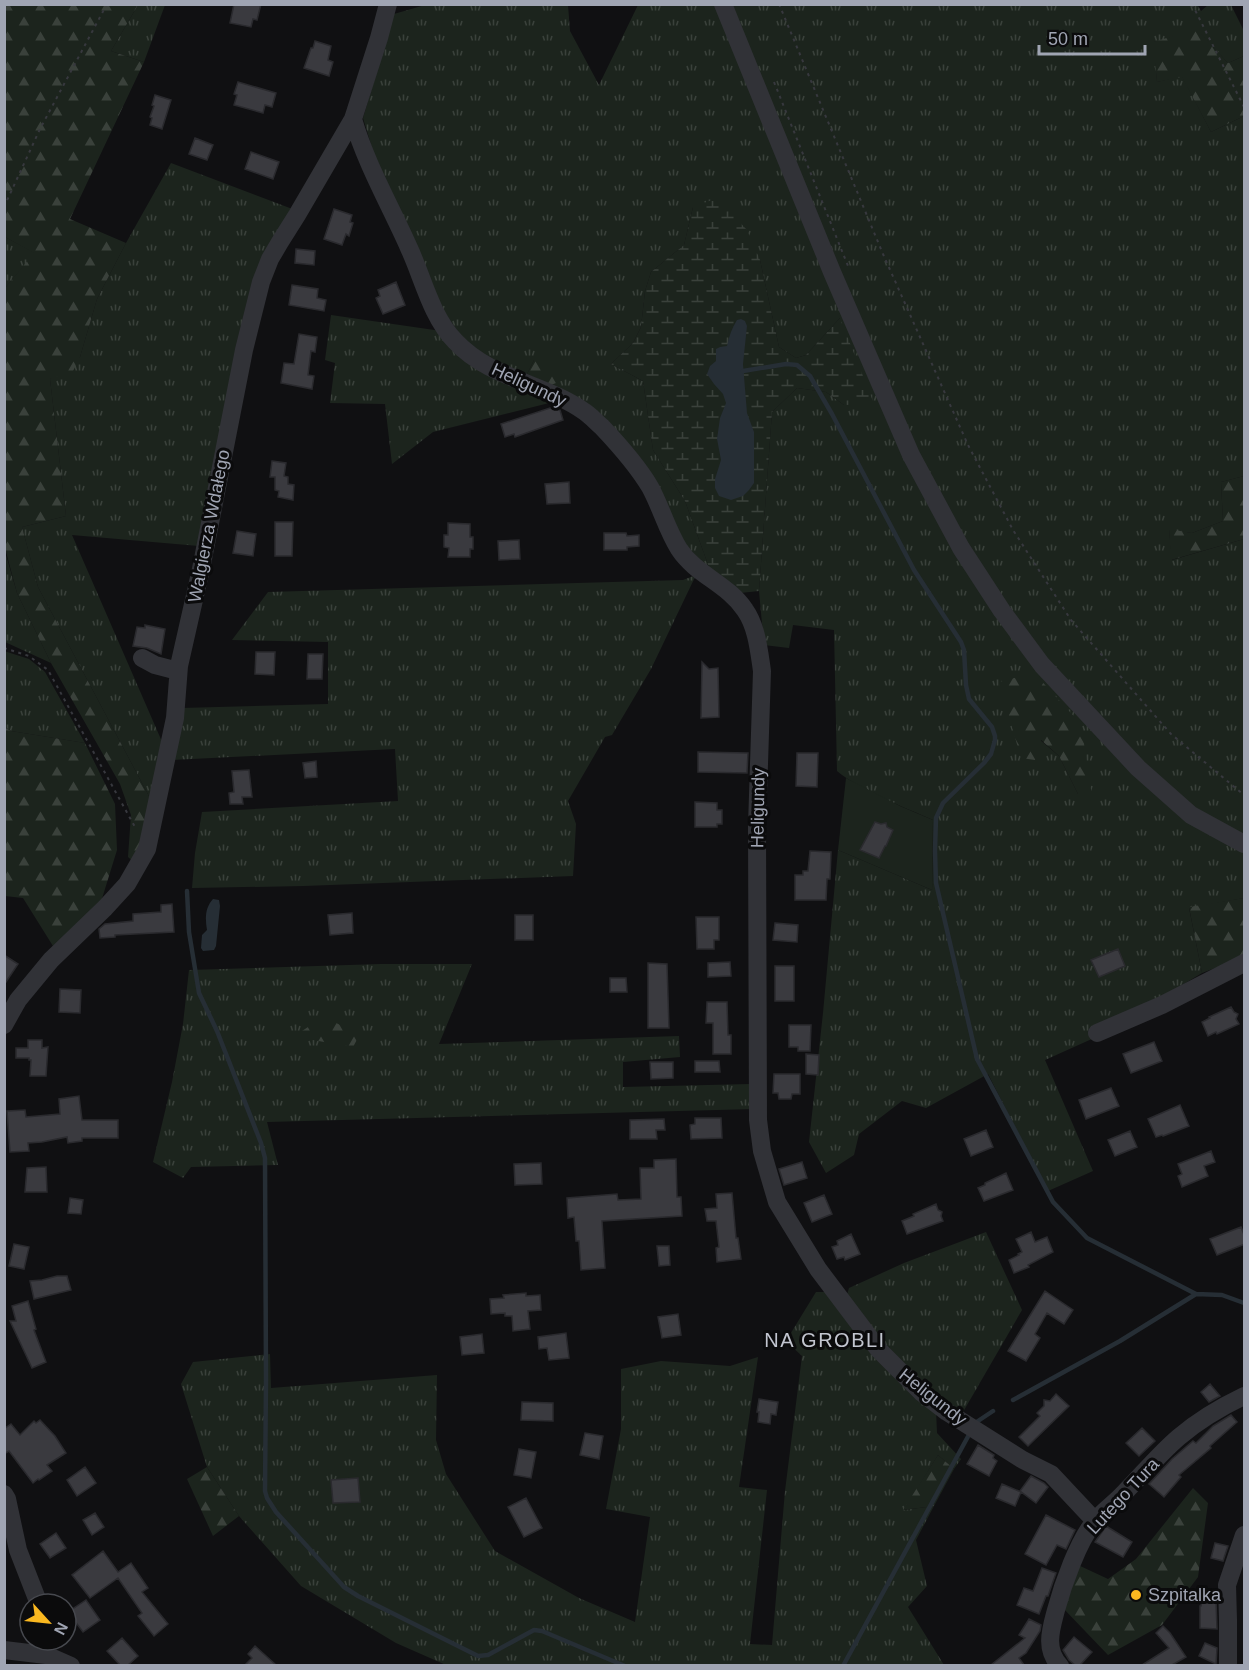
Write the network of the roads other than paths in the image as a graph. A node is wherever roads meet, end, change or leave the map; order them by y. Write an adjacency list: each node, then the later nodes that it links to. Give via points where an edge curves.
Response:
1 (388, 4): 3 (street, Walgierza Wdałego)
2 (723, 4): 6 (street, via 911,455 961,548 1042,665 1138,768 1191,815)
3 (352, 119): 5 (street, Walgierza Wdałego, via 270,259 261,282); 12 (street, Heligundy, via 433,306 453,340 488,367 586,412 620,446 649,487 679,550 732,595 750,619 762,671 757,826 758,1120 762,1151 777,1202 834,1290 897,1370 947,1412 1051,1474)
4 (142, 658): 5 (street)
5 (178, 671): 8 (street, Walgierza Wdałego, via 175,718 147,849 127,884 51,960 18,1000)
6 (1245, 844)
7 (1245, 963): 9 (street)
8 (4, 1025)
9 (1097, 1033)
10 (1245, 1396): 12 (street, Lutego Tura, via 1178,1438)
11 (4, 1494): 14 (street, via 18,1550)
12 (1095, 1521): 17 (street, Lutego Tura, via 1083,1539 1059,1597 1050,1642 1053,1658)
13 (1245, 1535): 18 (street, via 1227,1585)
14 (34, 1592)
15 (52, 1652): 16 (street)
16 (71, 1665)
17 (1060, 1665)
18 (1228, 1665)

